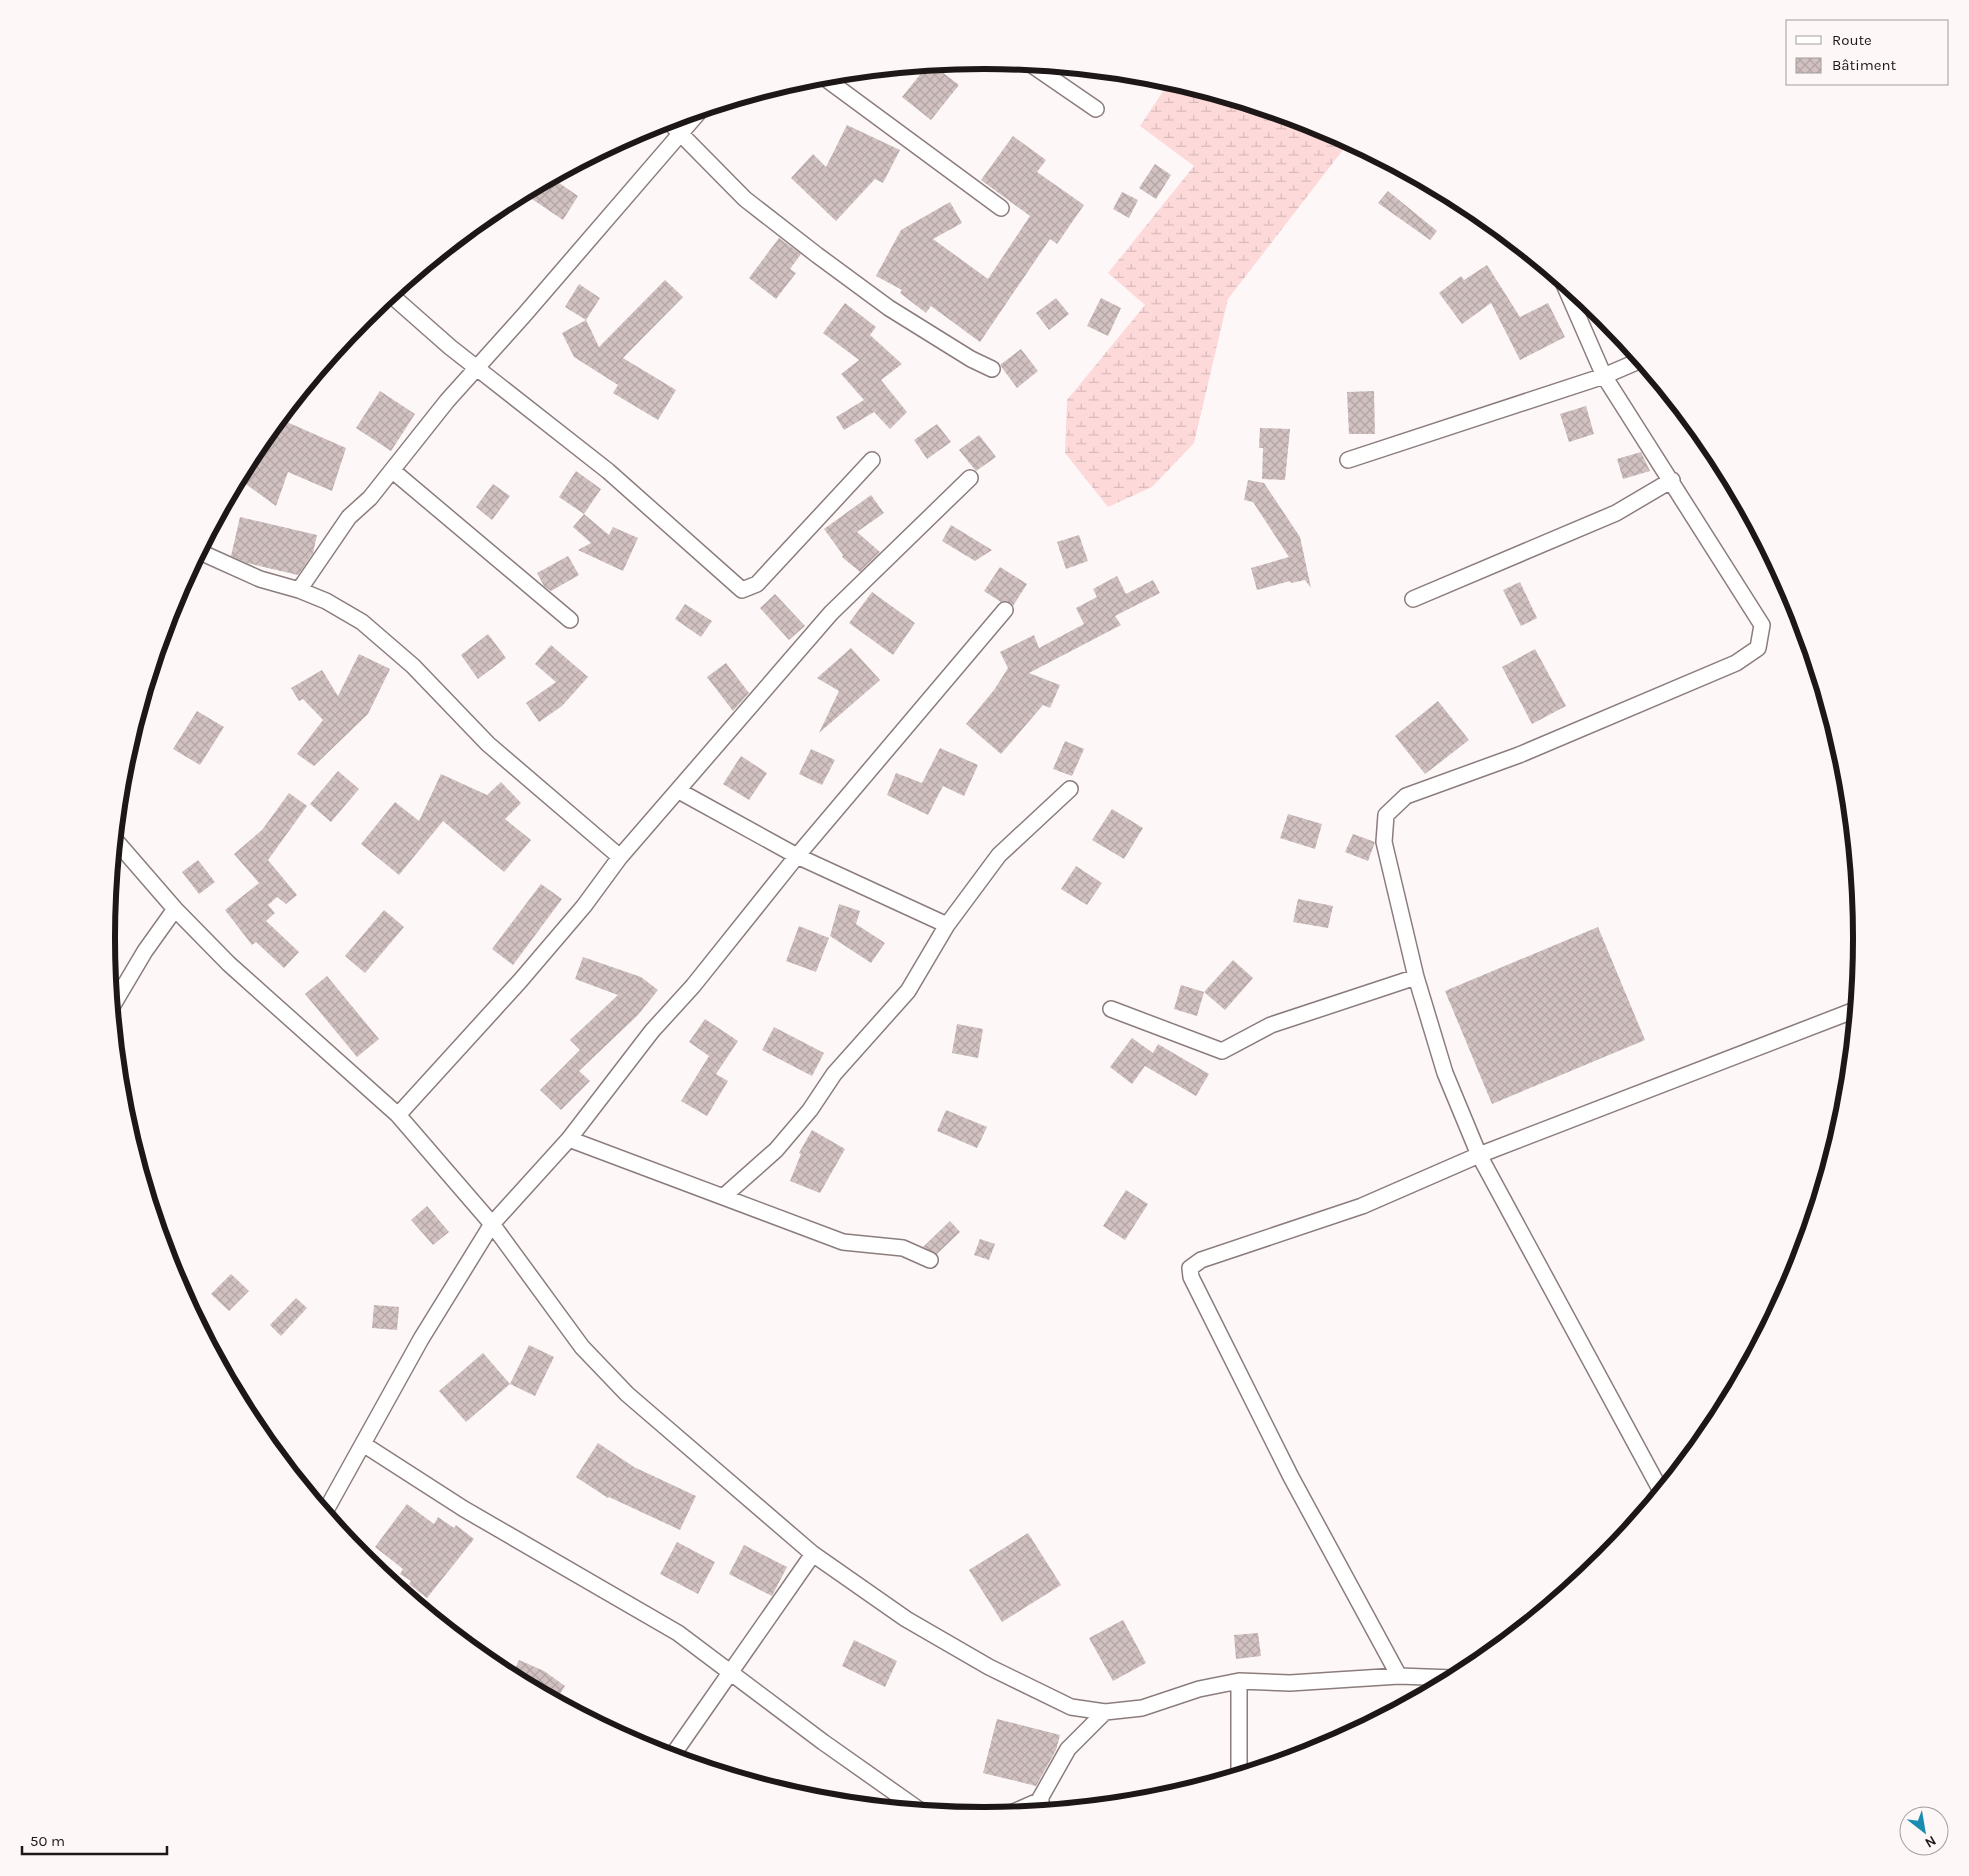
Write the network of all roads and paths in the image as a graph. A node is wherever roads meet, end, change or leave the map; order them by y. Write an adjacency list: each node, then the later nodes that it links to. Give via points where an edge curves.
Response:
1 (1041, 71): 3 (street)
2 (831, 82): 7 (street)
3 (1096, 110)
4 (692, 120): 6 (street)
5 (675, 127): 6 (street)
6 (681, 132): 11 (street, via 532,307); 12 (street, via 745,199 818,255 889,308)
7 (1001, 208)
8 (1568, 294): 13 (street)
9 (395, 299): 11 (street)
10 (1636, 362): 13 (street)
11 (476, 367): 14 (street, via 608,471 742,590 757,584); 16 (street)
12 (992, 369)
13 (1604, 376): 15 (street); 18 (street)
14 (872, 460)
15 (1348, 460)
16 (393, 471): 20 (street, via 349,517); 23 (street)
17 (970, 478): 25 (street, via 831,613)
18 (1672, 480): 21 (street, via 1616,514); 31 (street, via 1762,625 1758,648 1736,663 1519,755 1406,796 1386,815 1384,842)
19 (205, 554): 20 (street, via 260,578)
20 (299, 590): 28 (street, via 362,622 413,666 488,744)
21 (1413, 598)
22 (1005, 610): 27 (street)
23 (570, 620)
24 (1070, 789): 30 (street, via 999,854)
25 (679, 791): 27 (street); 28 (street)
26 (121, 847): 29 (street)
27 (797, 856): 30 (street); 36 (street, via 693,986 652,1031)
28 (620, 857): 35 (street, via 584,906 520,981)
29 (174, 909): 32 (street); 35 (street, via 229,964)
30 (947, 924): 38 (street, via 908,991 834,1074 810,1110 776,1150)
31 (1416, 977): 33 (street, via 1271,1025 1222,1051); 37 (street, via 1445,1073)
32 (117, 998)
33 (1111, 1009)
34 (1850, 1012): 37 (street)
35 (398, 1115): 39 (street)
36 (569, 1139): 38 (street); 39 (street)
37 (1479, 1155): 42 (street); 46 (street, via 1362,1206 1201,1260 1190,1268 1191,1277 1291,1477)
38 (724, 1196): 40 (street, via 843,1242 903,1248)
39 (492, 1224): 41 (street, via 421,1340); 44 (street, via 582,1347 627,1394)
40 (930, 1260)
41 (363, 1444): 43 (street); 45 (street, via 464,1509 678,1633)
42 (1658, 1486)
43 (328, 1507)
44 (813, 1554): 45 (street); 49 (street, via 906,1619 989,1667 1071,1707)
45 (730, 1670): 50 (street); 52 (street)
46 (1399, 1676): 47 (street); 48 (street, via 1290,1683)
47 (1441, 1678)
48 (1239, 1681): 49 (street, via 1199,1689 1142,1708); 51 (street)
49 (1105, 1712): 53 (street, via 1068,1749)
50 (676, 1750)
51 (1239, 1769)
52 (909, 1803)
53 (1037, 1806)

